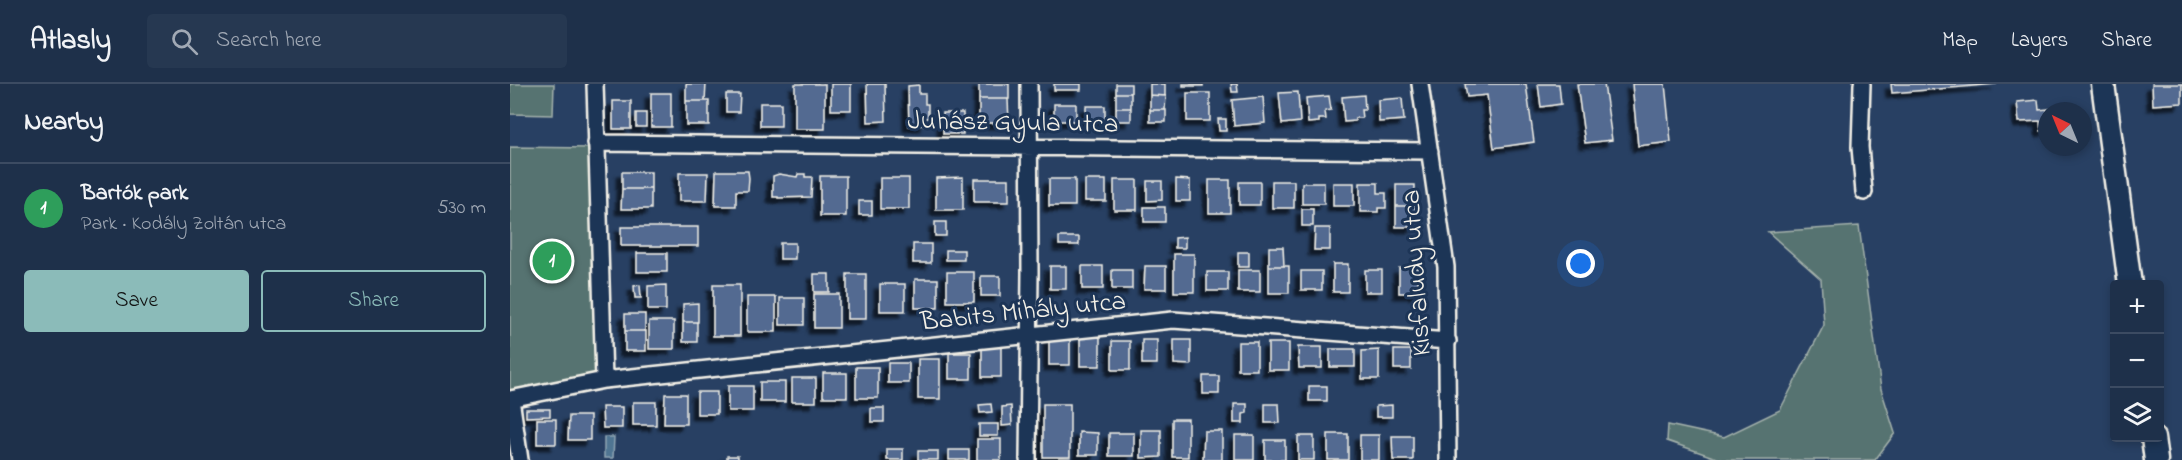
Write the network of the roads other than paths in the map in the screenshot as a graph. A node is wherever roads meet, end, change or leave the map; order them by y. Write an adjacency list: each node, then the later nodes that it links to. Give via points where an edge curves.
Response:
1 (595, 84): 6 (street)
2 (1029, 84): 7 (street)
3 (1420, 84): 8 (street, Kisfaludy utca)
4 (1862, 84): 9 (street, via 1860,147)
5 (2103, 84): 10 (main road)
6 (596, 143): 7 (street, Juhász Gyula utca); 13 (street)
7 (1029, 147): 8 (street, Juhász Gyula utca); 11 (street)
8 (1430, 151): 12 (street, Kisfaludy utca, via 1446,267)
9 (1864, 192)
10 (2129, 280)
11 (1029, 334): 12 (street, Babits Mihály utca, via 1173,320); 13 (street, Babits Mihály utca); 17 (street)
12 (1448, 341): 18 (street, Kisfaludy utca)
13 (604, 380): 14 (street, Babits Mihály utca)
14 (510, 399): 16 (street)
15 (2153, 442): 19 (main road)
16 (520, 460)
17 (1028, 460)
18 (1448, 460)
19 (2156, 460)

